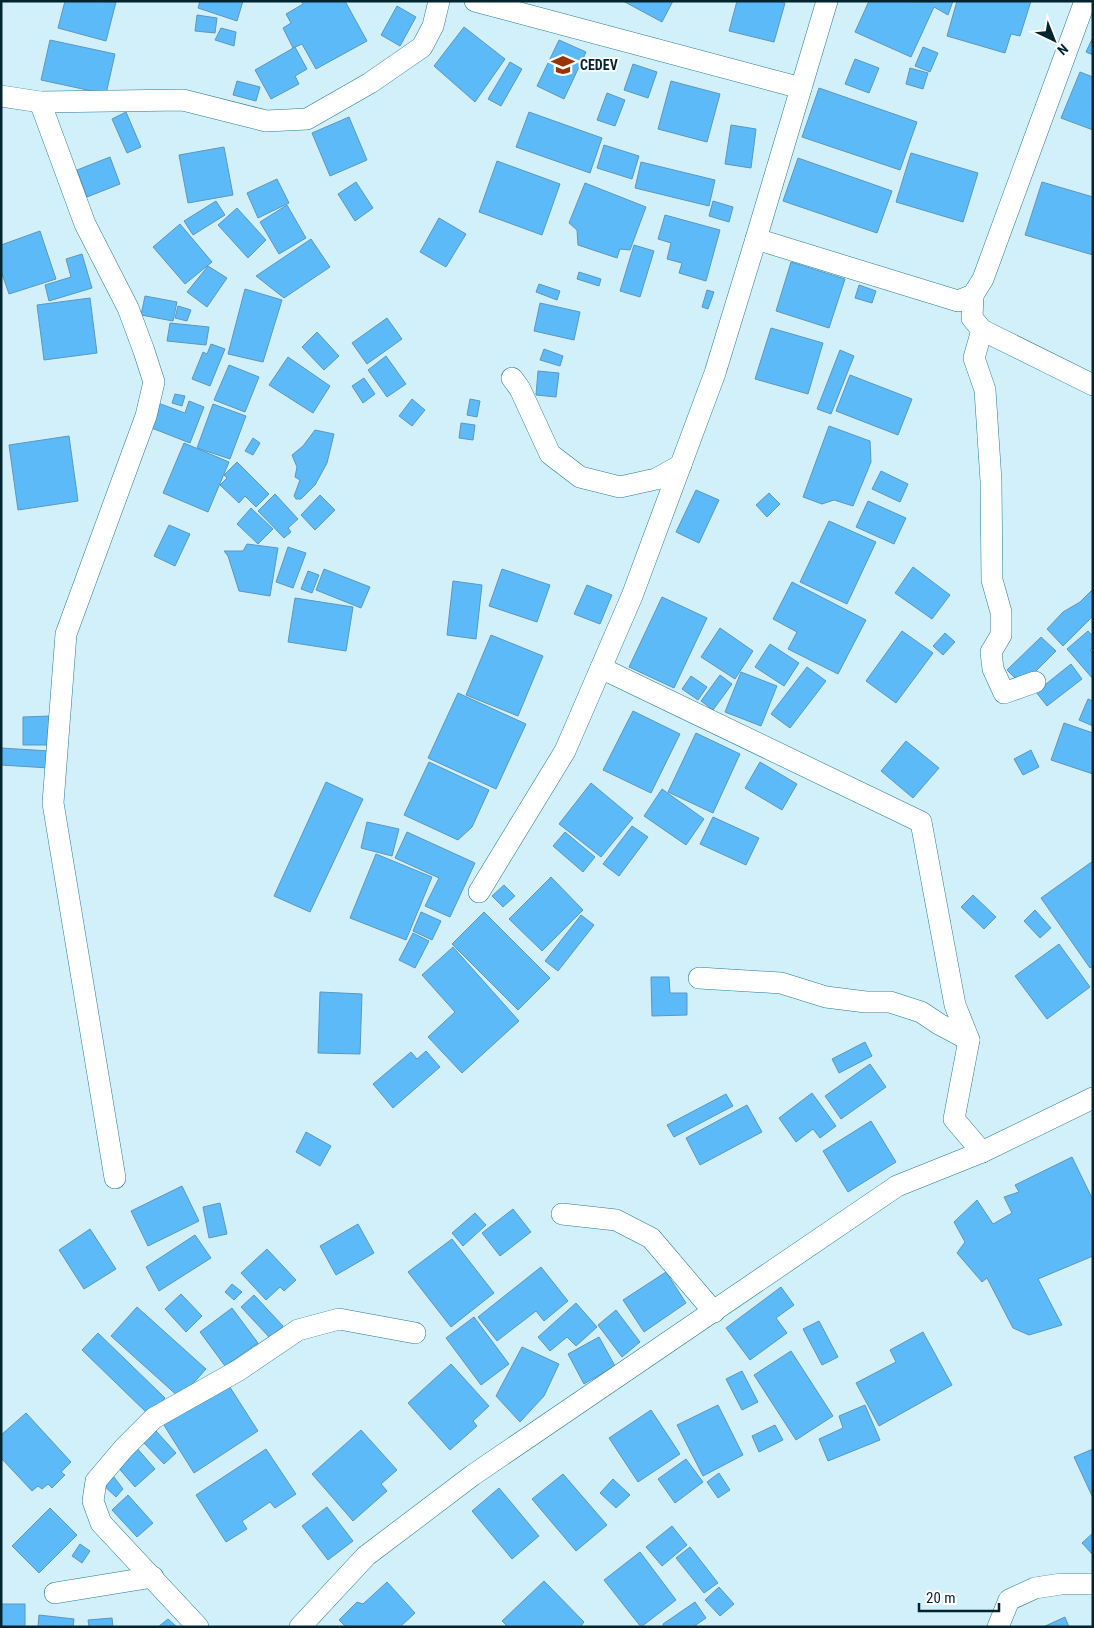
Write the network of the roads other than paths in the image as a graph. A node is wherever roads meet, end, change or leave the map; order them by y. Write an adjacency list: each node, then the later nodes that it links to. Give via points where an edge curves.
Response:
1 (439, 1): 7 (street, via 433,26 422,47 370,83 307,119 266,120 183,100)
2 (475, 1): 5 (street)
3 (826, 1): 5 (street)
4 (1085, 1): 9 (street, via 983,279)
5 (801, 88): 8 (street)
6 (1, 96): 7 (street)
7 (40, 102): 21 (street, via 85,224 128,308 154,382 146,416 66,634 53,803)
8 (756, 239): 9 (street, via 958,301); 13 (street, via 715,373)
9 (973, 295): 10 (street, via 972,318)
10 (982, 330): 12 (street); 15 (street, via 974,358 985,390 991,481 992,580 1001,612 1001,635 992,652 993,669 1004,693)
11 (512, 378): 13 (street, via 550,454 580,477 620,487 656,479)
12 (1093, 385)
13 (681, 465): 14 (street)
14 (601, 668): 16 (street, via 565,751); 18 (street, via 921,822 955,1005)
15 (1035, 682)
16 (479, 892)
17 (699, 978): 18 (street, via 781,983 826,997 890,1002 921,1012)
18 (970, 1040): 20 (street, via 954,1119)
19 (1093, 1098): 20 (street)
20 (982, 1152): 23 (street, via 898,1186)
21 (115, 1178)
22 (562, 1214): 23 (street, via 616,1220 651,1238)
23 (714, 1312): 29 (street, via 473,1475 366,1556)
24 (415, 1333): 25 (street, via 339,1319 298,1330 239,1370 154,1418 96,1481 93,1501 101,1523)
25 (153, 1577): 27 (street); 28 (street)
26 (1093, 1584): 30 (street, via 1035,1588 1009,1600)
27 (56, 1592)
28 (198, 1627)
29 (300, 1627)
30 (998, 1627)

